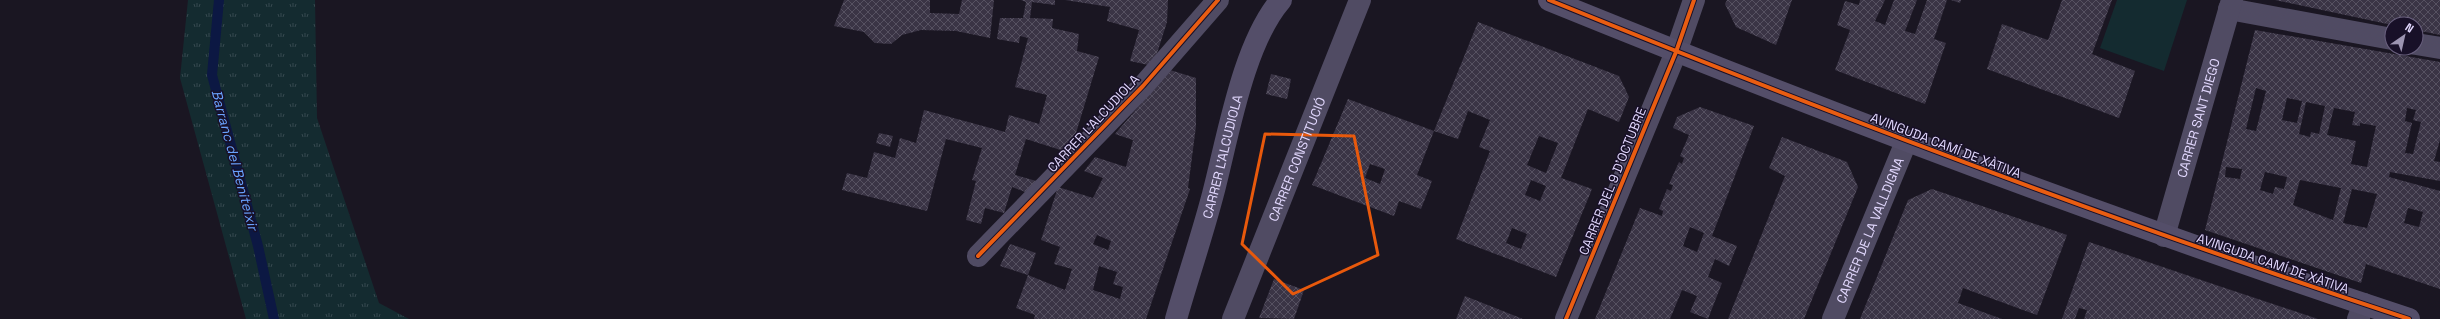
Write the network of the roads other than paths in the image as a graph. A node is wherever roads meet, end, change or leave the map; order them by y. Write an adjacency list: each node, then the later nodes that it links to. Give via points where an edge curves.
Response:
1 (1218, 0): 13 (street, CARRER L'ALCUDIOLA, via 1143,86)
2 (1281, 0): 15 (street, CARRER L’ALCUDIOLA, via 1258,38 1242,84 1209,209)
3 (1360, 0): 16 (street, CARRER CONSTITUCIÓ)
4 (1549, 0): 10 (street, AVINGUDA CAMÍ DE XÀTIVA)
5 (1694, 0): 10 (street, CARRER DEL 9 D'OCTUBRE)
6 (2231, 4): 7 (street); 12 (street, CARRER SANT DIEGO)
7 (2384, 37)
8 (2424, 45): 9 (street)
9 (2440, 48)
10 (1676, 52): 11 (street, AVINGUDA CAMÍ DE XÀTIVA); 17 (street, CARRER DEL 9 D'OCTUBRE)
11 (1906, 142): 12 (street, AVINGUDA CAMÍ DE XÀTIVA); 18 (street, CARRER DE LA VALLDIGNA)
12 (2164, 236): 14 (street, AVINGUDA CAMÍ DE XÀTIVA)
13 (978, 256)
14 (2361, 312): 19 (street, AVINGUDA CAMÍ DE XÀTIVA)
15 (1176, 319)
16 (1233, 319)
17 (1566, 319)
18 (1833, 319)
19 (2409, 319)

